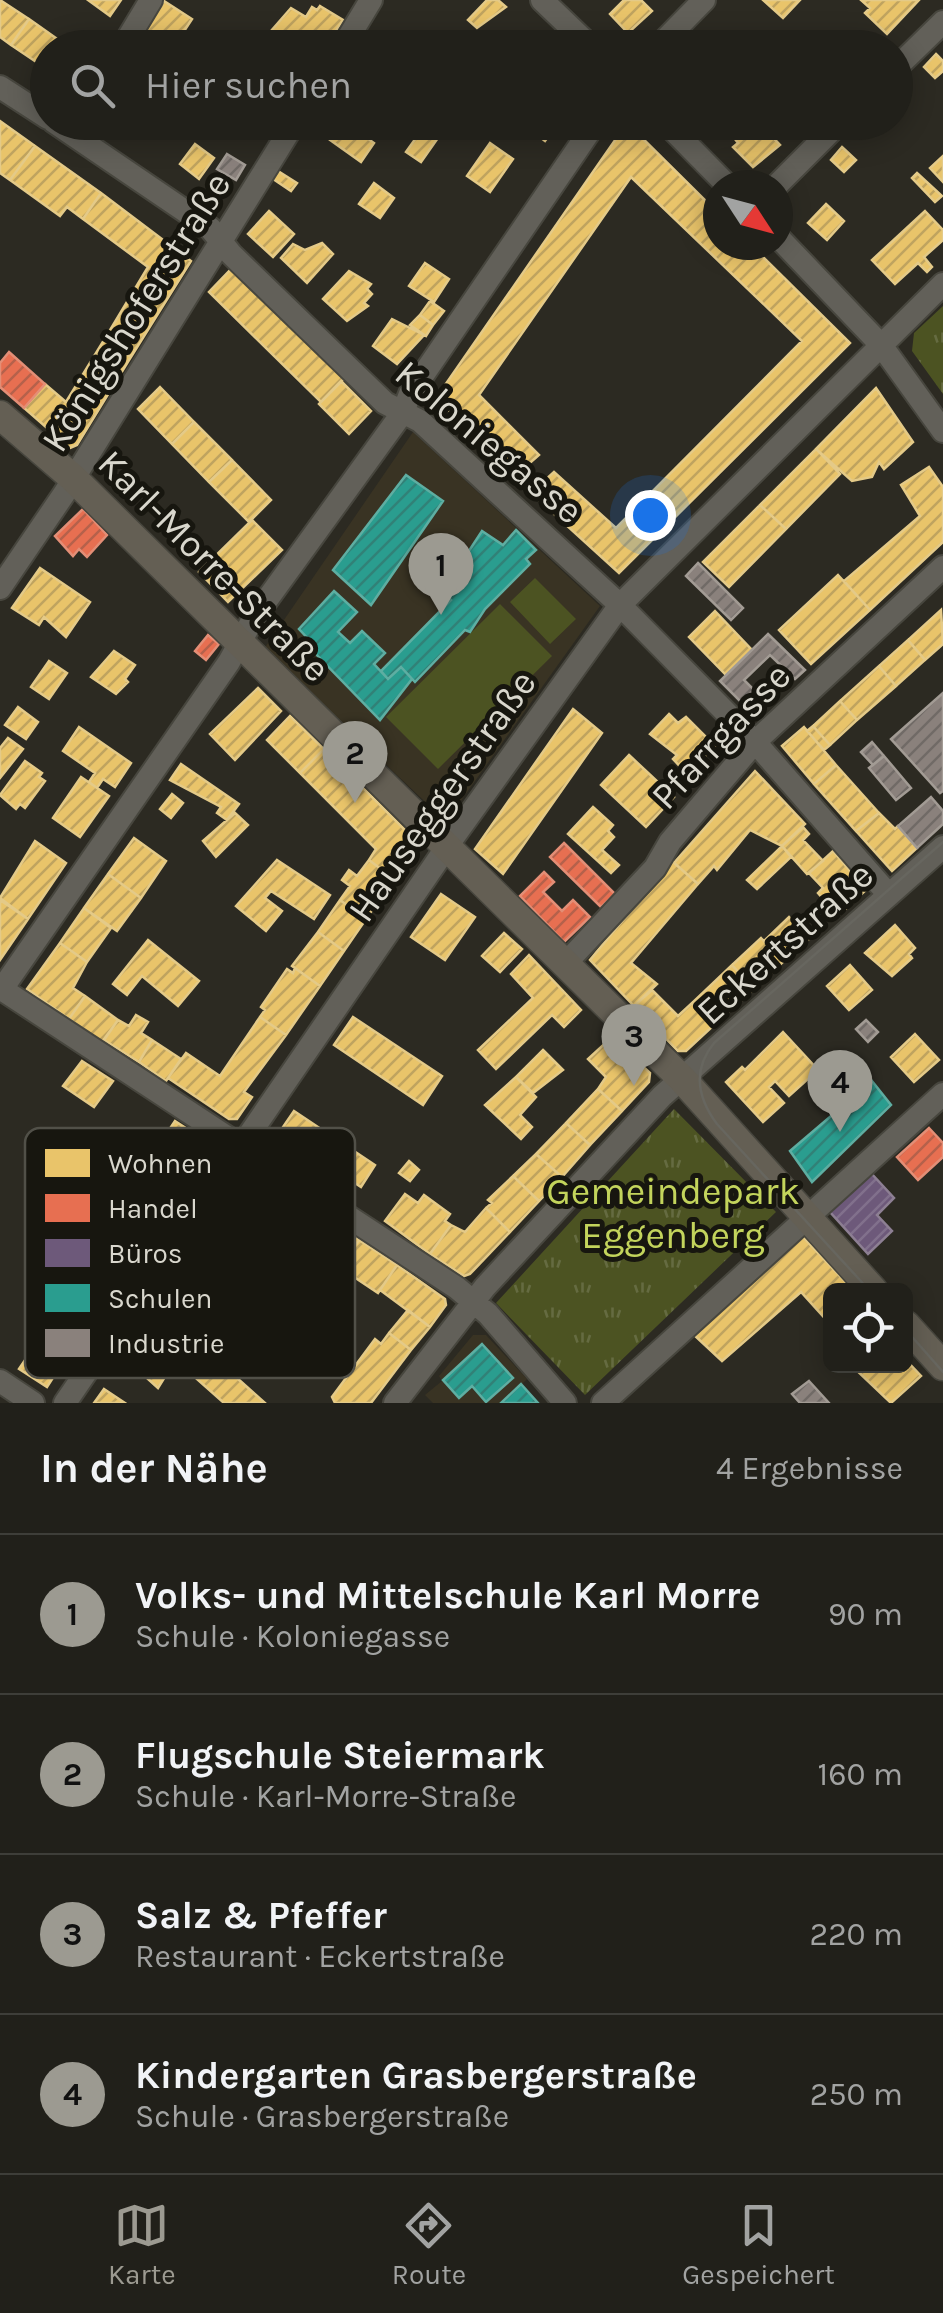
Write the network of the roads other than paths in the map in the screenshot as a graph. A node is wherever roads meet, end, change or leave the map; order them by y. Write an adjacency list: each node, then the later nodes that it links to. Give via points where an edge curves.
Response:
1 (152, 0): 6 (street)
2 (371, 0): 7 (street)
3 (542, 0): 8 (street)
4 (704, 0): 9 (street)
5 (943, 22): 10 (street)
6 (133, 30)
7 (353, 30)
8 (573, 30)
9 (675, 30)
10 (913, 51)
11 (0, 87): 12 (street)
12 (30, 106)
13 (85, 140): 20 (street, Koloniegasse)
14 (284, 140): 20 (street, Königshoferstraße)
15 (584, 140): 24 (street)
16 (683, 140): 18 (street)
17 (822, 140): 19 (street)
18 (712, 170)
19 (792, 170)
20 (221, 242): 24 (street, Koloniegasse, via 385,403); 27 (street, Königshoferstraße)
21 (793, 253): 23 (street)
22 (943, 284): 23 (street, Hauseggerstraße)
23 (881, 345): 26 (street); 30 (street, Hauseggerstraße)
24 (403, 412): 30 (street, Koloniegasse, via 494,486); 31 (street)
25 (0, 415): 27 (main road, Karl-Morre-Straße)
26 (943, 430)
27 (73, 478): 29 (street, Königshoferstraße); 31 (main road, Karl-Morre-Straße)
28 (943, 567): 32 (street, Pfarrgasse)
29 (0, 588)
30 (620, 605): 32 (street, Koloniegasse); 33 (street, Hauseggerstraße)
31 (240, 642): 33 (main road, Karl-Morre-Straße); 37 (street)
32 (755, 742): 35 (street, Koloniegasse); 36 (street, Pfarrgasse, via 655,868)
33 (448, 848): 36 (main road, Karl-Morre-Straße); 41 (street, Hauseggerstraße)
34 (943, 848): 35 (street, Eckertstraße)
35 (889, 895): 38 (street, Eckertstraße)
36 (565, 964): 38 (main road, Karl-Morre-Straße)
37 (1, 989): 40 (street)
38 (683, 1080): 42 (main road, Karl-Morre-Straße); 45 (street, Eckertstraße)
39 (943, 1094): 42 (street)
40 (214, 1128)
41 (254, 1128)
42 (806, 1216): 44 (main road, Karl-Morre-Straße); 54 (street)
43 (355, 1221): 45 (street)
44 (867, 1283)
45 (474, 1301): 52 (street, Eckertstraße); 53 (street)
46 (913, 1334): 47 (main road)
47 (943, 1366)
48 (82, 1378): 51 (street, Hauseggerstraße)
49 (0, 1381): 50 (street)
50 (33, 1403)
51 (65, 1403)
52 (394, 1403)
53 (565, 1403)
54 (603, 1403)

